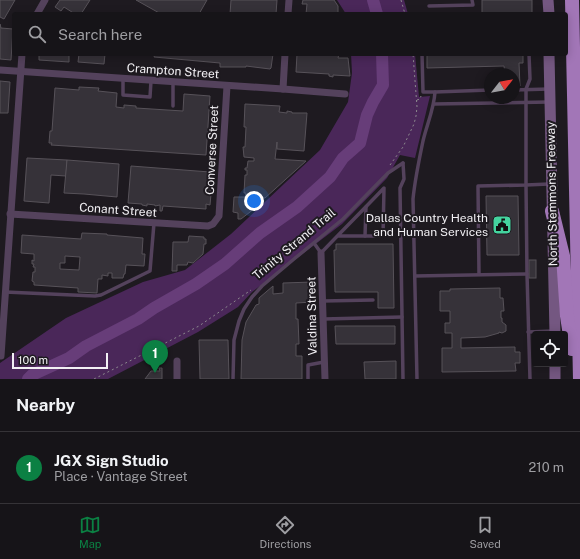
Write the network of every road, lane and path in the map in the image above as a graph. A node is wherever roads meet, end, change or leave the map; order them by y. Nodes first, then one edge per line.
1 (45, 0) edge
2 (289, 0) edge
3 (401, 0) edge
4 (472, 0) edge
5 (548, 0) edge
6 (572, 0) edge
7 (429, 6) dead end
8 (38, 12) edge
9 (288, 12) edge
10 (404, 12) edge
11 (549, 12) edge
12 (22, 56) edge
13 (285, 56) edge
14 (413, 56) edge
15 (422, 56) edge
16 (530, 56) edge
17 (550, 56) edge
18 (0, 70) edge
19 (21, 72) junction
20 (123, 79) junction
21 (151, 81) junction
22 (173, 82) junction
23 (227, 86) junction
24 (283, 89) junction
25 (550, 89) junction
26 (484, 90) edge
27 (520, 90) edge
28 (526, 90) junction
29 (423, 92) junction
30 (434, 92) junction
31 (344, 94) dead end
32 (416, 100) junction
33 (526, 102) junction
34 (550, 102) junction
35 (434, 104) junction
36 (173, 106) dead end
37 (400, 152) junction
38 (403, 163) junction
39 (386, 169) dead end
40 (552, 184) junction
41 (526, 185) junction
42 (366, 207) junction
43 (552, 211) junction
44 (10, 214) junction
45 (219, 216) joint
46 (154, 223) junction
47 (338, 236) junction
48 (366, 236) junction
49 (314, 243) junction
50 (321, 253) junction
51 (480, 274) junction
52 (527, 274) junction
53 (415, 276) junction
54 (251, 290) dead end
55 (5, 292) junction
56 (373, 300) dead end
57 (323, 301) junction
58 (402, 317) junction
59 (324, 319) junction
60 (555, 331) edge
61 (528, 332) junction
62 (532, 332) edge
63 (1, 356) dead end
64 (177, 361) dead end
65 (324, 362) junction
66 (555, 367) edge
67 (94, 379) edge
68 (177, 379) edge
69 (233, 379) edge
70 (308, 379) edge
71 (325, 379) edge
72 (403, 379) edge
73 (417, 379) edge
74 (530, 379) edge
75 (555, 379) edge
76 (578, 379) edge

1 - 8 street
2 - 9 street
3 - 10 path
4 - 7 lane
5 - 11 main road
6 - 76 highway, North Stemmons Freeway
12 - 19 street
13 - 24 street
14 - 32 path
15 - 29 lane
16 - 28 lane
17 - 25 main road, North Stemmons Freeway
18 - 19 street, Crampton Street
19 - 20 street, Crampton Street
19 - 44 street
20 - 21 street, Crampton Street
20 - 21 lane
21 - 22 street, Crampton Street
22 - 23 street, Crampton Street
22 - 36 lane
23 - 24 street, Crampton Street
23 - 45 street, Converse Street
24 - 31 street, Crampton Street
25 - 28 lane
25 - 34 main road, North Stemmons Freeway
26 - 30 lane
27 - 28 lane
28 - 33 lane
29 - 30 lane
29 - 32 path
30 - 35 lane
32 - 37 path
33 - 34 lane
33 - 35 lane
33 - 41 lane
34 - 40 main road, North Stemmons Freeway
35 - 53 lane
37 - 38 path
37 - 39 path
38 - 49 lane
38 - 58 lane
40 - 41 lane
40 - 43 main road, North Stemmons Freeway
41 - 51 lane
41 - 52 lane
42 - 47 lane
42 - 48 lane
42 - 48 lane
43 - 60 main road, North Stemmons Freeway
43 - 76 highway
44 - 46 street, Conant Street
44 - 55 street
45 - 46 street, Conant Street
46 - 55 lane
47 - 48 lane
47 - 50 lane
49 - 50 lane
49 - 69 lane
50 - 57 street, Valdina Street
51 - 52 lane
51 - 53 lane
52 - 61 lane
53 - 73 lane
54 - 67 path, Trinity Strand Trail
55 - 63 street
56 - 57 lane
57 - 59 street, Valdina Street
58 - 59 lane
58 - 72 lane
59 - 65 street, Valdina Street
61 - 62 lane
61 - 74 lane
64 - 68 street
65 - 70 lane
65 - 71 street, Valdina Street
66 - 75 main road

